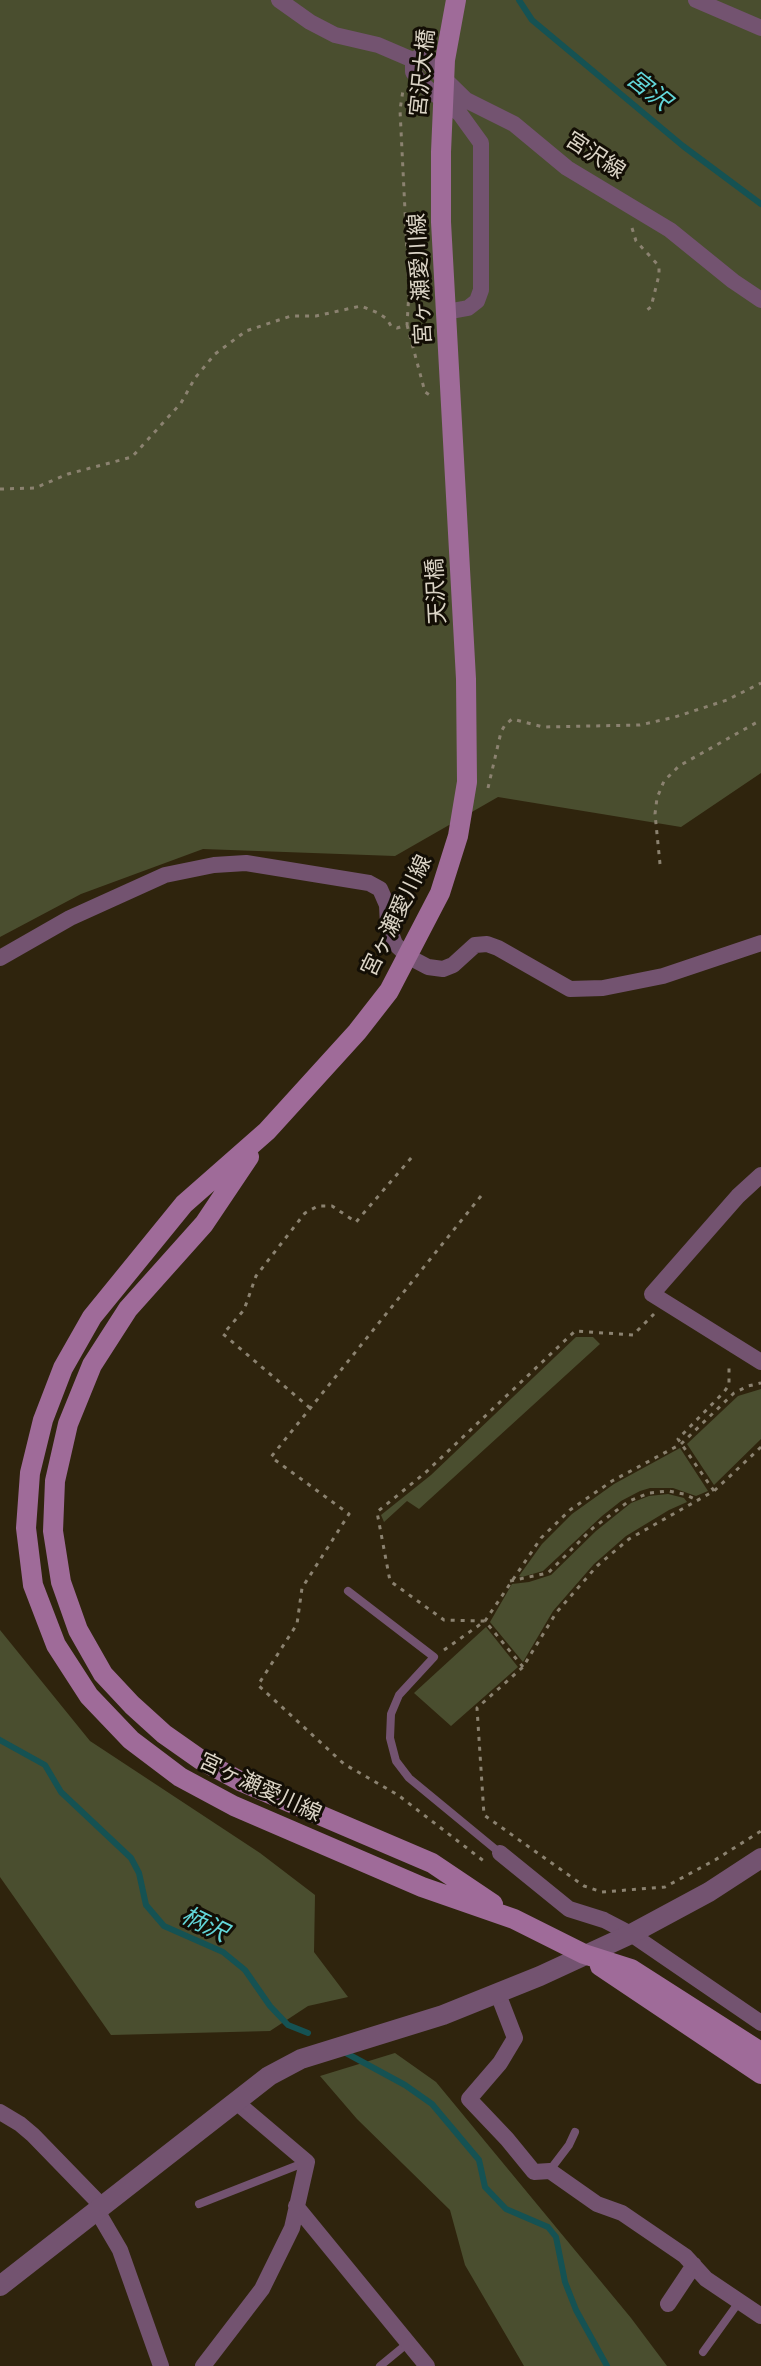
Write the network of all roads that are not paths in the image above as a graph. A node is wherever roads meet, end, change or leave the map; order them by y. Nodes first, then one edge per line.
1 (279, 0) edge
2 (456, 0) edge
3 (696, 0) edge
4 (761, 28) edge
5 (410, 59) junction
6 (441, 152) joint
7 (761, 300) edge
8 (446, 312) junction
9 (457, 500) joint
10 (466, 679) joint
11 (761, 943) edge
12 (409, 957) junction
13 (0, 958) edge
14 (267, 1131) junction
15 (761, 1175) edge
16 (761, 1362) edge
17 (348, 1591) dead end
18 (761, 1858) edge
19 (495, 1860) joint
20 (514, 1919) junction
21 (631, 1934) junction
22 (584, 1954) junction
23 (498, 1994) junction
24 (761, 2023) edge
25 (761, 2052) edge
26 (761, 2074) edge
27 (235, 2101) junction
28 (0, 2112) edge
29 (575, 2132) dead end
30 (307, 2162) junction
31 (550, 2171) junction
32 (199, 2204) dead end
33 (296, 2206) junction
34 (98, 2207) junction
35 (694, 2265) junction
36 (0, 2286) edge
37 (739, 2302) junction
38 (668, 2304) dead end
39 (761, 2316) edge
40 (409, 2343) junction
41 (703, 2352) dead end
42 (161, 2366) edge
43 (203, 2366) edge
44 (380, 2366) edge
45 (427, 2366) edge

1 - 5 street
2 - 6 main road, 宮沢大橋
3 - 4 street
5 - 7 street, 宮沢線
5 - 8 street
6 - 8 main road, 宮ヶ瀬愛川線
8 - 9 main road, 宮ヶ瀬愛川線
9 - 10 main road, 天沢橋
10 - 12 main road, 宮ヶ瀬愛川線
11 - 12 street
12 - 13 street
12 - 14 main road, 宮ヶ瀬愛川線
14 - 20 main road, 宮ヶ瀬愛川線
14 - 20 main road, 宮ヶ瀬愛川線
15 - 16 street
17 - 19 lane
18 - 21 street
19 - 21 street
20 - 22 main road, 宮ヶ瀬愛川線
21 - 22 street
21 - 24 street
22 - 23 street
22 - 25 main road, 宮ヶ瀬愛川線
22 - 26 main road, 宮ヶ瀬愛川線
23 - 27 street
23 - 31 street
27 - 30 street
27 - 34 street
28 - 34 street
29 - 31 lane
30 - 32 lane
30 - 33 street
31 - 35 street
33 - 40 street
33 - 43 street
34 - 36 street
34 - 42 street
35 - 37 street
35 - 38 street
37 - 39 street
37 - 41 lane
40 - 44 lane
40 - 45 street

